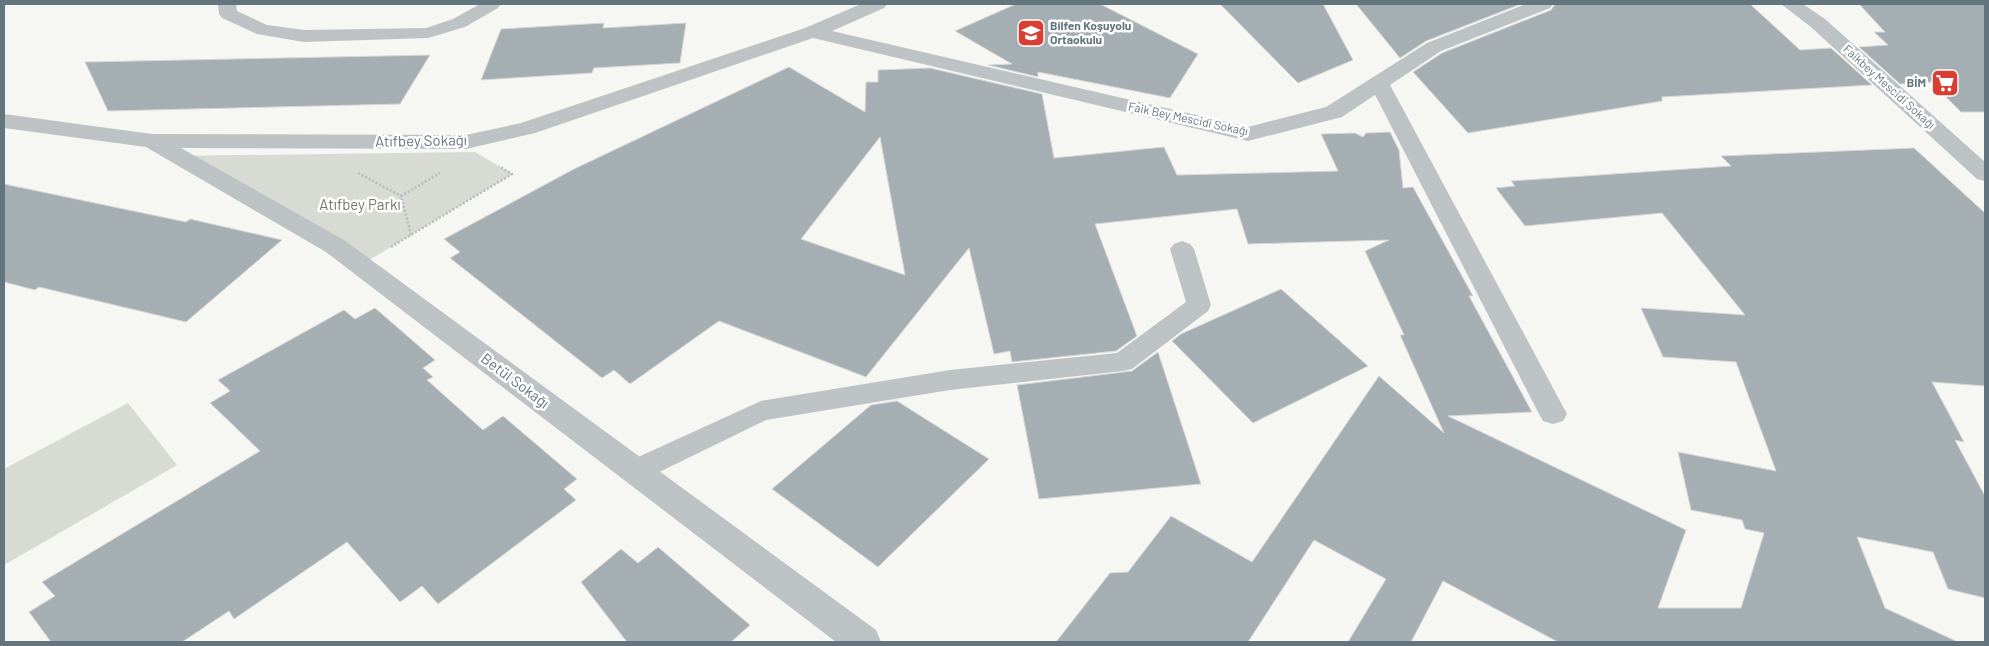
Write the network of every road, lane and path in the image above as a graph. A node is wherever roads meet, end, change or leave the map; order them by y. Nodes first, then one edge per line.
1 (226, 4) edge
2 (492, 4) edge
3 (877, 4) edge
4 (1543, 4) edge
5 (1791, 4) edge
6 (812, 32) junction
7 (1379, 83) junction
8 (4, 121) edge
9 (152, 141) junction
10 (471, 147) junction
11 (1985, 174) edge
12 (411, 234) junction
13 (1182, 249) dead end
14 (361, 265) junction
15 (1553, 414) dead end
16 (636, 471) junction
17 (863, 642) edge

1 - 2 lane
3 - 6 street, Atıfbey Sokağı
4 - 7 street, Faik Bey Mescidi Sokağı
5 - 11 street, Faikbey Mescidi Sokağı
6 - 7 street, Faik Bey Mescidi Sokağı
6 - 10 street, Atıfbey Sokağı
7 - 15 lane
8 - 9 street, Atıfbey Sokağı
9 - 10 street, Atıfbey Sokağı
9 - 14 street, Betül Sokağı
10 - 12 path
10 - 12 path
12 - 14 path
13 - 16 lane
14 - 16 street, Betül Sokağı
16 - 17 street, Betül Sokağı

